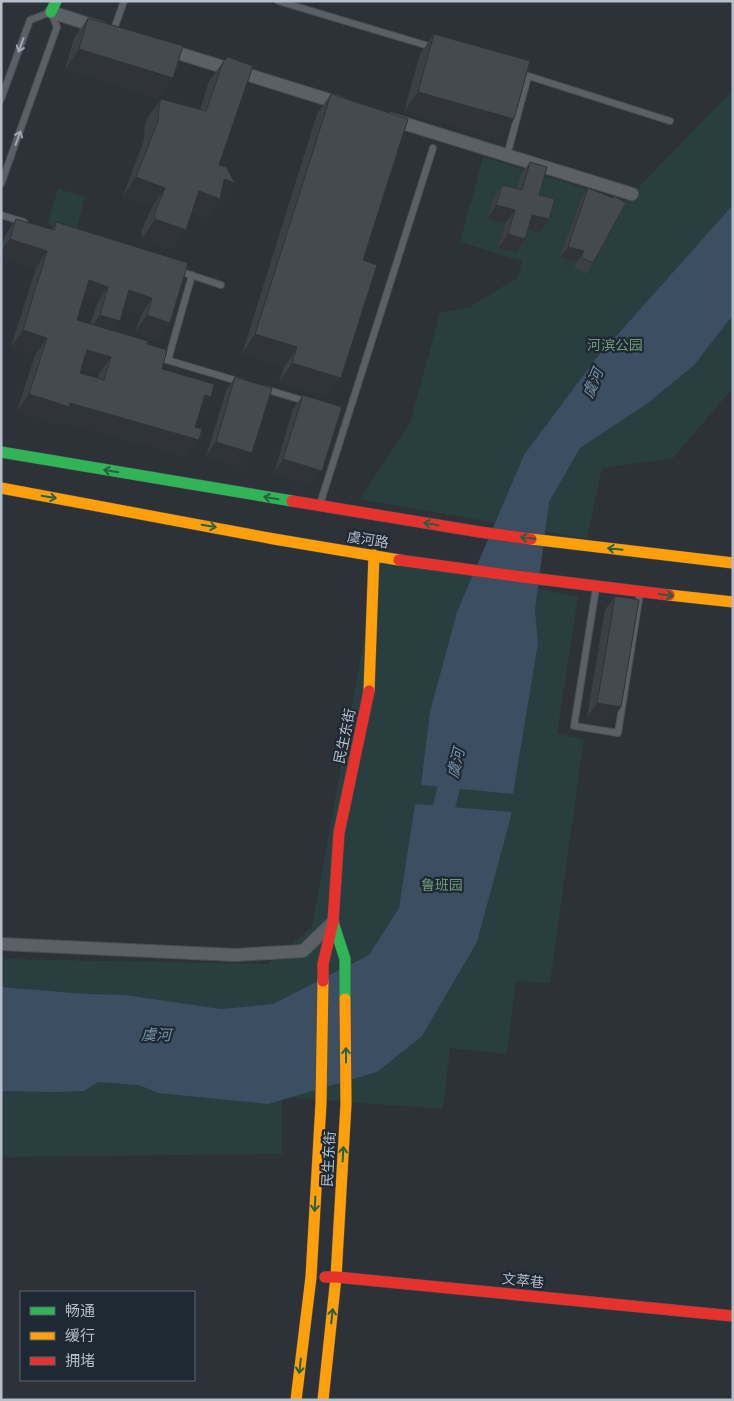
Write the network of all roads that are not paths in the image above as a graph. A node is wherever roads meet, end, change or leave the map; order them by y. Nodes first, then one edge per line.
1 (124, 1) edge
2 (278, 1) edge
3 (54, 7) edge
4 (118, 34) joint
5 (150, 44) edge
6 (436, 48) edge
7 (510, 70) edge
8 (528, 76) junction
9 (1, 99) edge
10 (357, 109) edge
11 (376, 115) edge
12 (670, 121) dead end
13 (433, 148) dead end
14 (507, 156) junction
15 (1, 184) edge
16 (632, 194) dead end
17 (1, 215) edge
18 (32, 225) edge
19 (173, 270) edge
20 (192, 276) junction
21 (221, 285) dead end
22 (149, 354) edge
23 (168, 360) junction
24 (244, 382) edge
25 (263, 388) edge
26 (320, 405) edge
27 (338, 411) edge
28 (348, 414) junction
29 (1, 452) edge
30 (1, 488) edge
31 (320, 506) junction
32 (374, 555) junction
33 (733, 563) edge
34 (597, 587) junction
35 (640, 592) junction
36 (733, 602) edge
37 (333, 922) junction
38 (1, 944) edge
39 (311, 1277) junction
40 (336, 1277) junction
41 (733, 1316) edge
42 (296, 1400) edge
43 (323, 1400) edge

1 - 4 lane
2 - 6 lane
3 - 4 street
3 -> 9 lane
15 -> 3 lane
5 - 10 street
7 - 8 lane
8 - 12 lane
8 - 14 lane
11 - 14 street
13 - 28 lane
14 - 16 street
17 - 18 lane
19 - 20 lane
20 - 21 lane
20 - 23 lane
22 - 23 lane
23 - 24 lane
25 - 26 lane
27 - 28 lane
28 - 31 lane
31 -> 29 street, 虞河路
30 -> 32 street, 虞河路
33 -> 31 street, 虞河路
32 - 34 street, 虞河路
32 - 37 street, 民生东街
34 - 35 street, 虞河路
34 - 35 lane
35 -> 36 street, 虞河路
37 - 38 street
37 -> 39 street, 民生东街
40 -> 37 street, 民生东街
39 - 40 street, 文萃巷
39 -> 42 street, 民生东街
40 - 41 street, 文萃巷
43 -> 40 street, 民生东街

